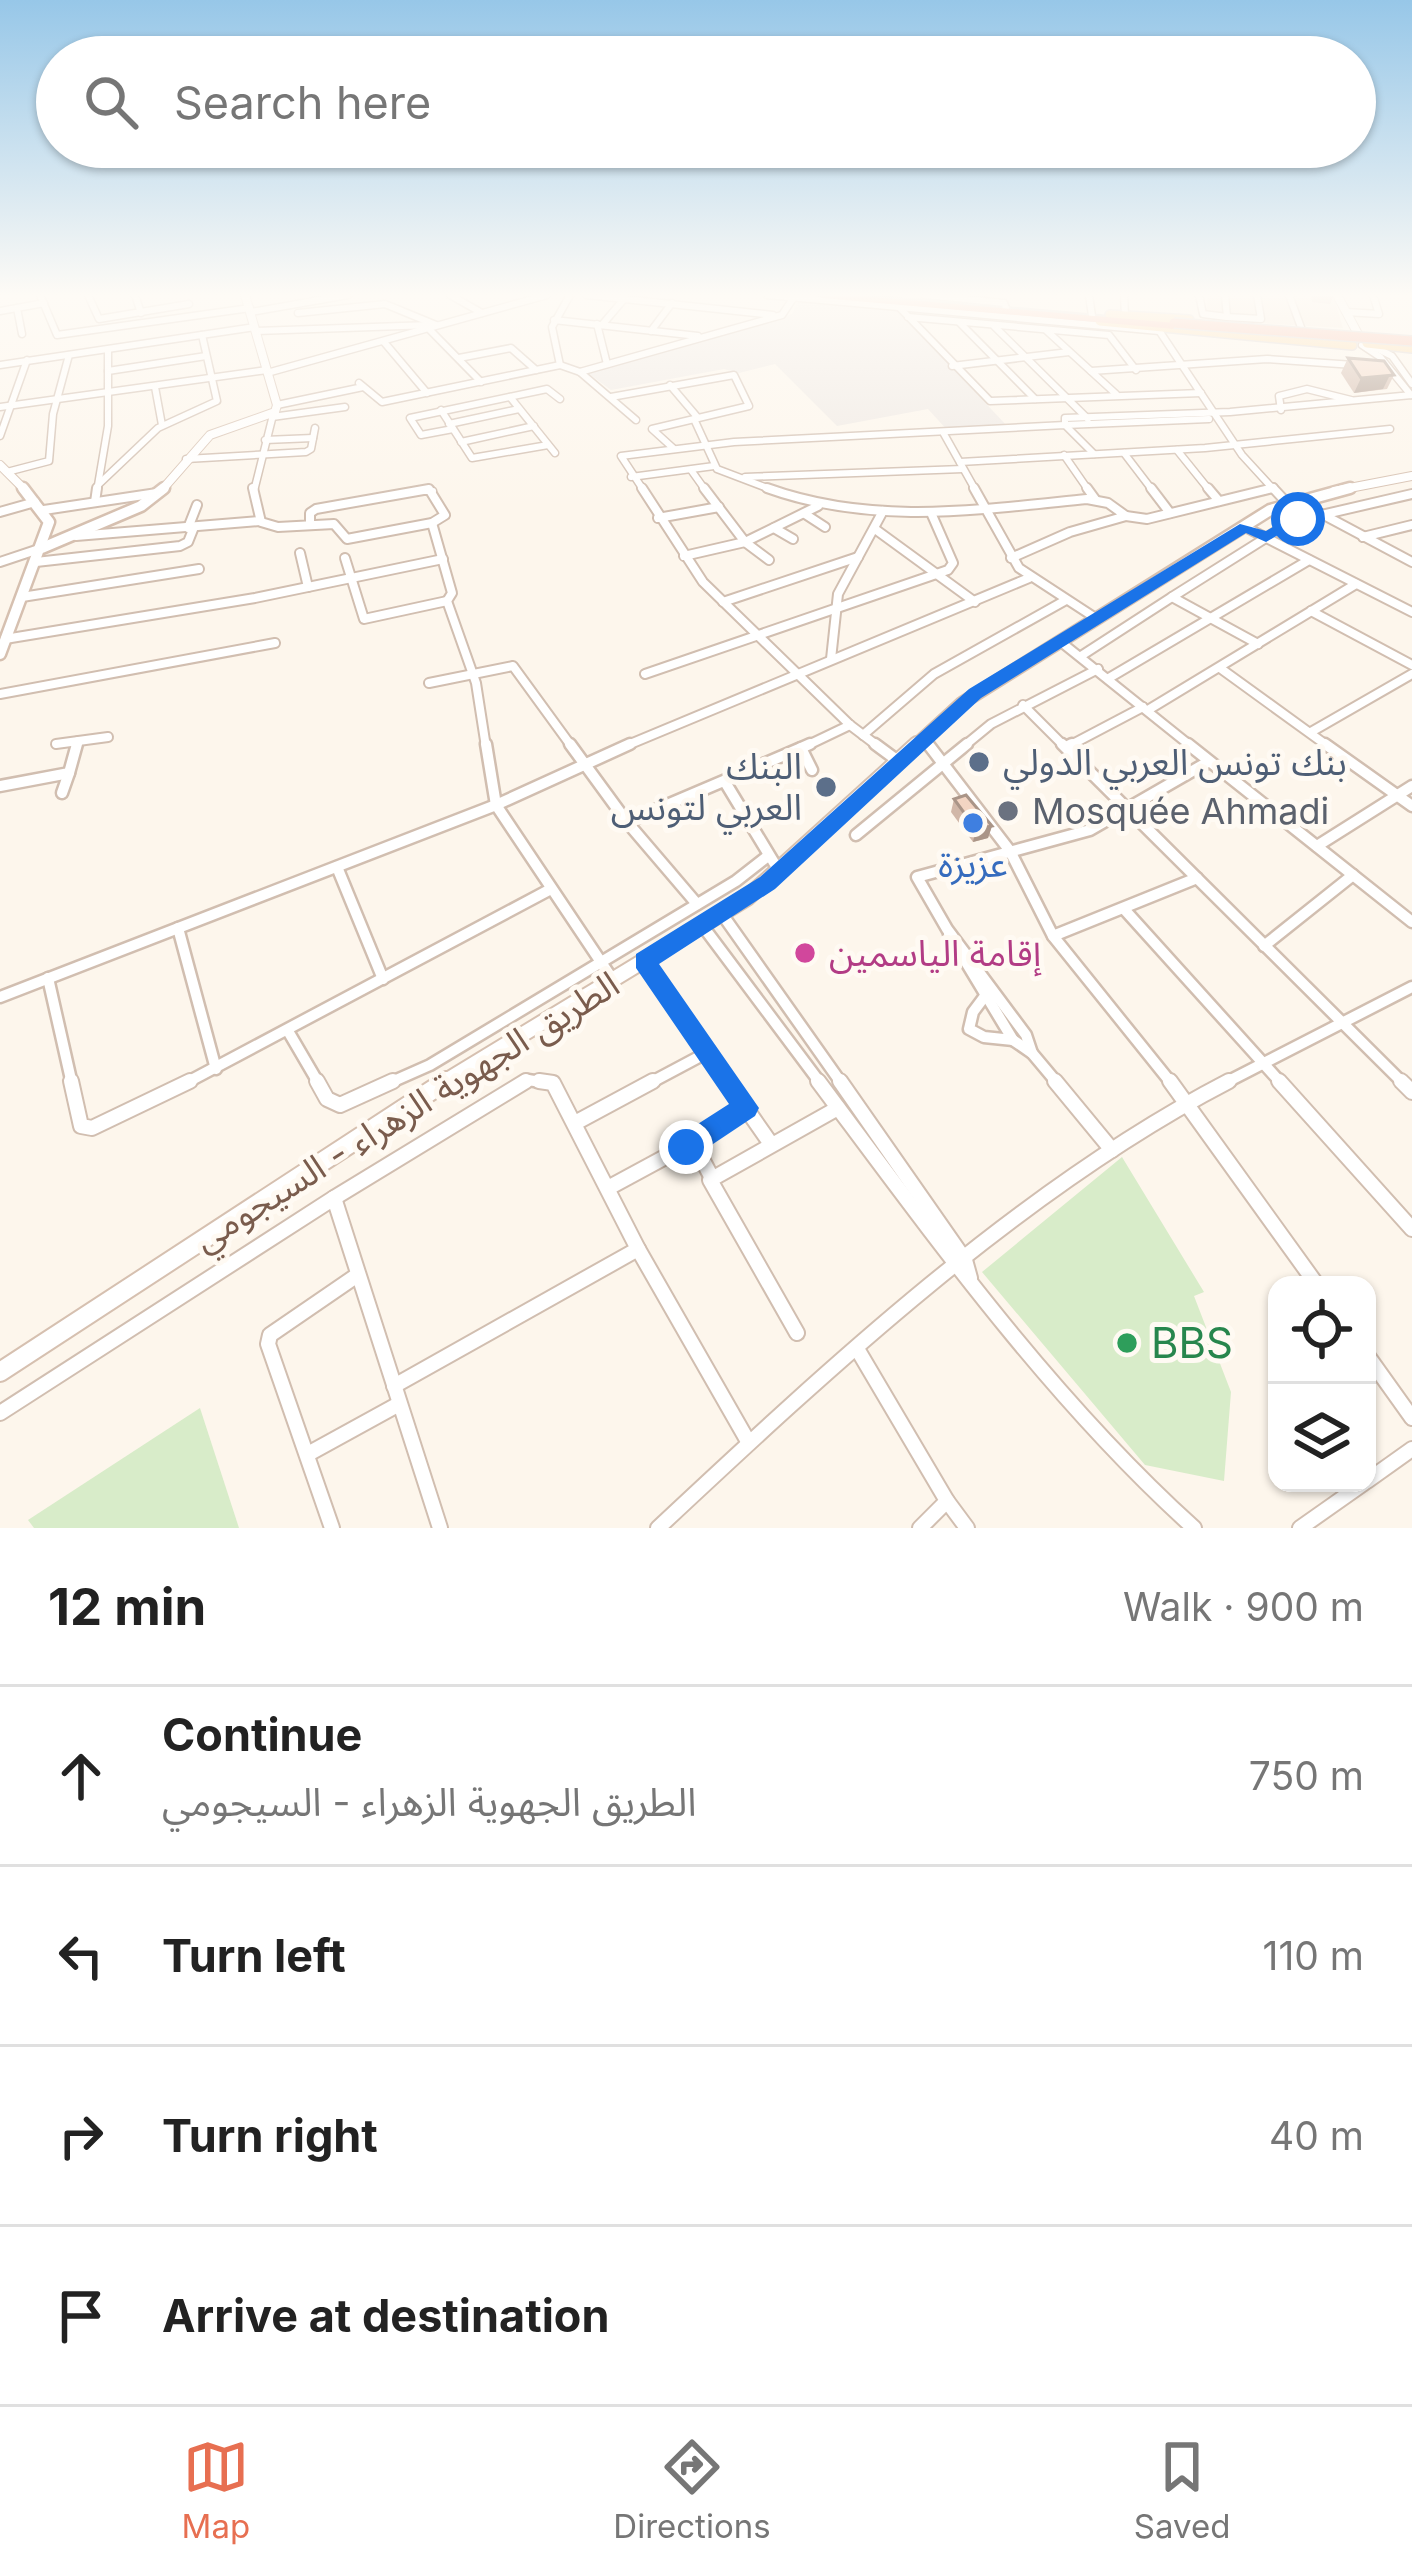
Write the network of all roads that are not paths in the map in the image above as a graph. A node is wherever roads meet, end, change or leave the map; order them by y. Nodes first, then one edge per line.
1 (25, 366) edge
2 (66, 366) edge
3 (108, 366) edge
4 (139, 366) edge
5 (209, 366) edge
6 (265, 366) edge
7 (289, 366) edge
8 (402, 366) edge
9 (468, 366) edge
10 (532, 366) edge
11 (551, 366) edge
12 (567, 366) edge
13 (598, 366) edge
14 (952, 366) edge
15 (1002, 366) edge
16 (1035, 366) edge
17 (1086, 366) edge
18 (1134, 366) edge
19 (1201, 366) edge
20 (1361, 366) edge
21 (1386, 366) edge
22 (1399, 366) edge
23 (1182, 368) junction
24 (1389, 369) junction
25 (1401, 369) junction
26 (536, 370) junction
27 (1136, 370) junction
28 (1412, 370) edge
29 (108, 371) junction
30 (580, 371) junction
31 (1091, 371) junction
32 (267, 372) junction
33 (212, 378) junction
34 (485, 381) junction
35 (1412, 384) edge
36 (468, 385) junction
37 (670, 385) junction
38 (155, 387) junction
39 (110, 393) junction
40 (427, 393) junction
41 (1201, 393) junction
42 (1116, 394) junction
43 (611, 397) junction
44 (506, 398) junction
45 (1068, 398) junction
46 (1411, 398) edge
47 (560, 399) dead end
48 (1035, 399) junction
49 (56, 400) junction
50 (479, 403) junction
51 (1358, 404) junction
52 (11, 406) junction
53 (0, 407) edge
54 (345, 407) dead end
55 (520, 409) junction
56 (441, 410) junction
57 (1282, 410) junction
58 (274, 412) junction
59 (1218, 415) junction
60 (696, 419) junction
61 (636, 420) dead end
62 (1090, 420) junction
63 (162, 425) junction
64 (1065, 425) junction
65 (534, 426) junction
66 (451, 427) junction
67 (1390, 429) dead end
68 (944, 434) junction
69 (0, 436) edge
70 (265, 440) junction
71 (461, 442) junction
72 (548, 445) junction
73 (703, 446) junction
74 (1236, 446) junction
75 (673, 448) junction
76 (1177, 450) junction
77 (556, 453) dead end
78 (1124, 453) junction
79 (1094, 454) junction
80 (261, 455) junction
81 (1064, 455) junction
82 (186, 459) junction
83 (962, 465) junction
84 (714, 466) junction
85 (3, 469) edge
86 (691, 470) junction
87 (1412, 476) edge
88 (631, 477) junction
89 (740, 478) junction
90 (99, 484) junction
91 (1273, 488) junction
92 (159, 493) junction
93 (1412, 494) edge
94 (1095, 499) junction
95 (1220, 501) junction
96 (95, 502) junction
97 (1287, 502) junction
98 (196, 505) dead end
99 (40, 506) junction
100 (818, 506) junction
101 (719, 507) junction
102 (985, 509) junction
103 (1270, 510) junction
104 (0, 512) edge
105 (883, 512) junction
106 (1170, 513) junction
107 (806, 514) junction
108 (932, 514) junction
109 (1321, 514) junction
110 (1126, 516) junction
111 (658, 518) junction
112 (260, 520) junction
113 (1290, 522) junction
114 (432, 524) junction
115 (310, 525) junction
116 (1412, 525) edge
117 (191, 527) junction
118 (826, 527) dead end
119 (1245, 527) junction
120 (775, 528) junction
121 (875, 529) junction
122 (70, 537) junction
123 (1266, 537) junction
124 (1363, 537) junction
125 (793, 539) dead end
126 (746, 542) junction
127 (42, 548) junction
128 (300, 553) dead end
129 (684, 556) junction
130 (858, 556) junction
131 (345, 558) dead end
132 (1010, 558) junction
133 (442, 559) junction
134 (769, 560) dead end
135 (1310, 560) junction
136 (1411, 561) edge
137 (0, 562) edge
138 (36, 562) junction
139 (199, 569) dead end
140 (932, 574) junction
141 (350, 578) junction
142 (1029, 578) junction
143 (1356, 584) junction
144 (308, 587) junction
145 (22, 597) junction
146 (1172, 597) junction
147 (1066, 600) junction
148 (447, 601) junction
149 (723, 602) junction
150 (975, 602) junction
151 (835, 606) junction
152 (1311, 611) junction
153 (1412, 612) edge
154 (1208, 617) junction
155 (1097, 619) junction
156 (757, 633) junction
157 (5, 639) junction
158 (1060, 642) junction
159 (275, 643) dead end
160 (1258, 644) junction
161 (0, 654) edge
162 (1081, 656) junction
163 (831, 659) junction
164 (1220, 668) junction
165 (1098, 669) junction
166 (1412, 669) edge
167 (799, 673) junction
168 (470, 674) junction
169 (645, 674) dead end
170 (1109, 678) junction
171 (429, 683) dead end
172 (0, 694) edge
173 (1023, 705) junction
174 (1146, 708) junction
175 (850, 725) junction
176 (1311, 732) junction
177 (863, 735) junction
178 (108, 737) dead end
179 (924, 740) junction
180 (78, 741) junction
181 (56, 744) dead end
182 (1066, 747) junction
183 (801, 748) junction
184 (944, 760) junction
185 (898, 761) junction
186 (1208, 762) junction
187 (585, 764) junction
188 (812, 770) dead end
189 (69, 772) junction
190 (725, 782) junction
191 (0, 786) edge
192 (1412, 786) edge
193 (62, 793) dead end
194 (1397, 795) junction
195 (496, 805) junction
196 (1412, 806) edge
197 (1131, 809) junction
198 (627, 822) junction
199 (856, 835) dead end
200 (1317, 846) junction
201 (1010, 851) junction
202 (768, 856) junction
203 (338, 867) junction
204 (779, 872) junction
205 (1353, 874) junction
206 (1197, 878) junction
207 (549, 890) junction
208 (697, 904) junction
209 (1124, 909) junction
210 (722, 914) junction
211 (1411, 920) edge
212 (702, 925) junction
213 (178, 928) junction
214 (1053, 936) junction
215 (1264, 946) junction
216 (644, 961) junction
217 (601, 964) junction
218 (47, 978) junction
219 (382, 979) junction
220 (614, 980) junction
221 (1412, 987) edge
222 (990, 994) junction
223 (0, 997) edge
224 (1342, 1024) junction
225 (288, 1031) junction
226 (1013, 1040) junction
227 (710, 1051) junction
228 (1032, 1054) junction
229 (1264, 1066) junction
230 (216, 1069) junction
231 (1412, 1092) edge
232 (1186, 1102) junction
233 (746, 1108) junction
234 (838, 1108) junction
235 (574, 1123) junction
236 (693, 1142) junction
237 (771, 1144) junction
238 (1112, 1150) junction
239 (712, 1178) junction
240 (608, 1188) junction
241 (334, 1198) junction
242 (1412, 1229) edge
243 (638, 1249) junction
244 (960, 1263) junction
245 (356, 1276) junction
246 (1311, 1276) edge
247 (796, 1333) dead end
248 (859, 1352) junction
249 (1376, 1368) edge
250 (0, 1372) edge
251 (394, 1386) junction
252 (399, 1404) junction
253 (0, 1413) edge
254 (1412, 1418) edge
255 (749, 1443) junction
256 (1412, 1449) edge
257 (308, 1454) junction
258 (1376, 1475) edge
259 (1352, 1492) edge
260 (947, 1501) junction
261 (332, 1528) edge
262 (440, 1528) edge
263 (658, 1528) edge
264 (920, 1528) edge
265 (967, 1528) edge
266 (1194, 1528) edge
267 (1300, 1528) edge

1 - 52 street
2 - 49 street
3 - 29 street
4 - 29 street
5 - 33 street
6 - 32 main road
7 - 32 street
8 - 40 street
9 - 34 street
10 - 26 street
11 - 26 street
12 - 30 street
13 - 30 street
14 - 48 street
15 - 48 street
16 - 45 street
17 - 31 street
18 - 27 street
19 - 23 street
20 - 24 street
21 - 24 street
22 - 25 street
23 - 27 street
23 - 41 street
24 - 46 street
25 - 28 street
25 - 35 street
26 - 34 street
27 - 31 street
29 - 39 street
30 - 43 street
31 - 42 street
32 - 33 street
32 - 58 main road
33 - 38 street
33 - 63 street
34 - 36 street
34 - 44 street
36 - 40 street
36 - 50 street
37 - 43 street
37 - 60 street
37 - 60 street
38 - 39 street
38 - 63 street
39 - 49 street
39 - 90 street
40 - 58 street
41 - 42 street
41 - 59 street
42 - 45 street
43 - 61 street
44 - 47 street
44 - 50 street
44 - 55 street
45 - 48 street
45 - 62 street
46 - 51 street
49 - 52 street
49 - 85 street
50 - 56 street
51 - 57 street
51 - 57 street
52 - 53 street
52 - 69 street
54 - 58 street
55 - 65 street
55 - 66 street
56 - 66 street
56 - 66 street
57 - 59 street
58 - 70 street
58 - 82 main road
59 - 62 street
59 - 74 street
60 - 73 street
60 - 75 street
62 - 64 street
63 - 90 street
64 - 68 street
64 - 79 street
65 - 71 street
65 - 72 street
66 - 71 street
67 - 74 street
68 - 73 street
68 - 83 street
70 - 80 street
70 - 80 street
71 - 72 street
72 - 77 street
73 - 75 street
73 - 84 street
74 - 76 street
74 - 91 street
75 - 88 street
76 - 78 street
76 - 95 street
78 - 79 street
78 - 106 street
79 - 81 street
80 - 82 street
80 - 112 street
81 - 83 street
81 - 94 street
82 - 92 main road
83 - 89 street
83 - 102 street
84 - 86 street
84 - 89 street
85 - 99 main road
86 - 88 street
86 - 101 street
87 - 97 main road, الطريق الجهوية الزهراء - السيجومي
88 - 111 street
89 - 100 street
90 - 96 street
91 - 95 street
91 - 97 street
92 - 96 street
92 - 122 main road
93 - 109 street
94 - 102 street
94 - 110 street
95 - 106 street
96 - 99 street
97 - 103 main road, الطريق الجهوية الزهراء - السيجومي
98 - 117 street
99 - 104 street
99 - 127 main road
100 - 105 street
100 - 107 street
101 - 111 street
101 - 126 street
102 - 108 street
102 - 132 street
103 - 113 street
103 - 119 main road, الطريق الجهوية الزهراء - السيجومي
105 - 108 street
105 - 121 street
106 - 110 street
107 - 118 street
107 - 120 street
108 - 140 street
109 - 113 street
109 - 124 street
110 - 132 street
111 - 129 street
112 - 115 street
112 - 117 street
113 - 123 street
114 - 115 street
114 - 115 street
114 - 133 street
116 - 124 street
117 - 122 street
117 - 138 street
119 - 123 street
119 - 155 main road, الطريق الجهوية الزهراء - السيجومي
120 - 125 street
120 - 126 street
121 - 130 street
121 - 140 street
122 - 127 main road
123 - 135 street
123 - 146 street
124 - 136 street
126 - 129 street
126 - 134 street
127 - 137 street
127 - 138 main road
128 - 144 street
129 - 149 street
130 - 149 street
130 - 151 street
131 - 141 street
132 - 142 street
133 - 141 street
133 - 148 street
135 - 143 street
135 - 154 street
138 - 145 main road
139 - 145 street
140 - 150 street
140 - 151 street
141 - 144 street
141 - 148 street
142 - 147 street
142 - 150 street
143 - 152 street
143 - 153 street
144 - 157 street
145 - 157 main road
146 - 154 street
146 - 162 street
147 - 155 street
147 - 177 street
148 - 168 street
149 - 156 street
150 - 163 street
151 - 156 street
151 - 163 street
152 - 160 street
152 - 166 street
154 - 160 street
154 - 170 street
155 - 158 main road, الطريق الجهوية الزهراء - السيجومي
156 - 167 street
156 - 169 street
157 - 161 main road
158 - 162 street
158 - 179 main road, الطريق الجهوية الزهراء - السيجومي
159 - 172 street
160 - 164 street
162 - 165 street
163 - 167 street
164 - 174 street
164 - 176 street
165 - 170 street
165 - 173 street
166 - 176 street
167 - 175 street
167 - 187 street
168 - 171 street
168 - 187 street
168 - 195 street
170 - 174 street
173 - 182 street
173 - 184 street
174 - 182 street
174 - 186 street
175 - 177 street
175 - 183 street
176 - 194 street
177 - 185 street
178 - 180 street
179 - 184 street
179 - 185 main road, الطريق الجهوية الزهراء - السيجومي
180 - 181 street
180 - 189 street
182 - 197 street
183 - 188 street
183 - 190 street
184 - 199 street
184 - 201 street
185 - 204 main road, الطريق الجهوية الزهراء - السيجومي
186 - 197 street
186 - 200 street
187 - 195 street
187 - 198 street
189 - 191 street
189 - 193 street
190 - 198 street
190 - 202 street
192 - 194 street
194 - 196 street
194 - 200 street
195 - 203 street
195 - 207 street
197 - 201 street
197 - 206 street
198 - 208 street
200 - 205 street
201 - 214 street
201 - 222 street
202 - 204 street
202 - 208 street
203 - 213 street
203 - 219 street
204 - 210 main road, الطريق الجهوية الزهراء - السيجومي
205 - 211 street
205 - 215 street
206 - 209 street
206 - 215 street
207 - 217 street
207 - 219 street
208 - 217 street
209 - 214 street
209 - 229 street
210 - 212 main road, الطريق الجهوية الزهراء - السيجومي
210 - 244 street
212 - 216 main road, الطريق الجهوية الزهراء - السيجومي
212 - 234 street
213 - 218 street
213 - 230 street
214 - 232 street
215 - 224 street
216 - 220 main road, الطريق الجهوية الزهراء - السيجومي
216 - 227 street
217 - 220 street
217 - 225 street
218 - 223 street
218 - 230 street
219 - 225 street
220 - 250 main road, الطريق الجهوية الزهراء - السيجومي
221 - 224 street
222 - 226 street
222 - 226 street
222 - 228 street
224 - 229 street
224 - 231 street
225 - 230 street
226 - 228 street
227 - 233 street
227 - 235 street
228 - 238 street
229 - 232 street
229 - 242 street
232 - 238 street
232 - 246 street
233 - 236 street
233 - 237 street
234 - 237 street
234 - 244 street
235 - 240 street
235 - 241 street
236 - 239 street
236 - 240 street
237 - 239 street
238 - 244 street
239 - 247 street
240 - 243 street
241 - 245 street
241 - 253 street
243 - 251 street
243 - 255 street
244 - 248 street
244 - 266 street
245 - 251 street
245 - 257 street
248 - 255 street
248 - 260 street
249 - 254 street
251 - 252 street
252 - 257 street
252 - 262 street
255 - 263 street
256 - 258 street
257 - 261 street
259 - 267 street
260 - 264 street
260 - 265 street

